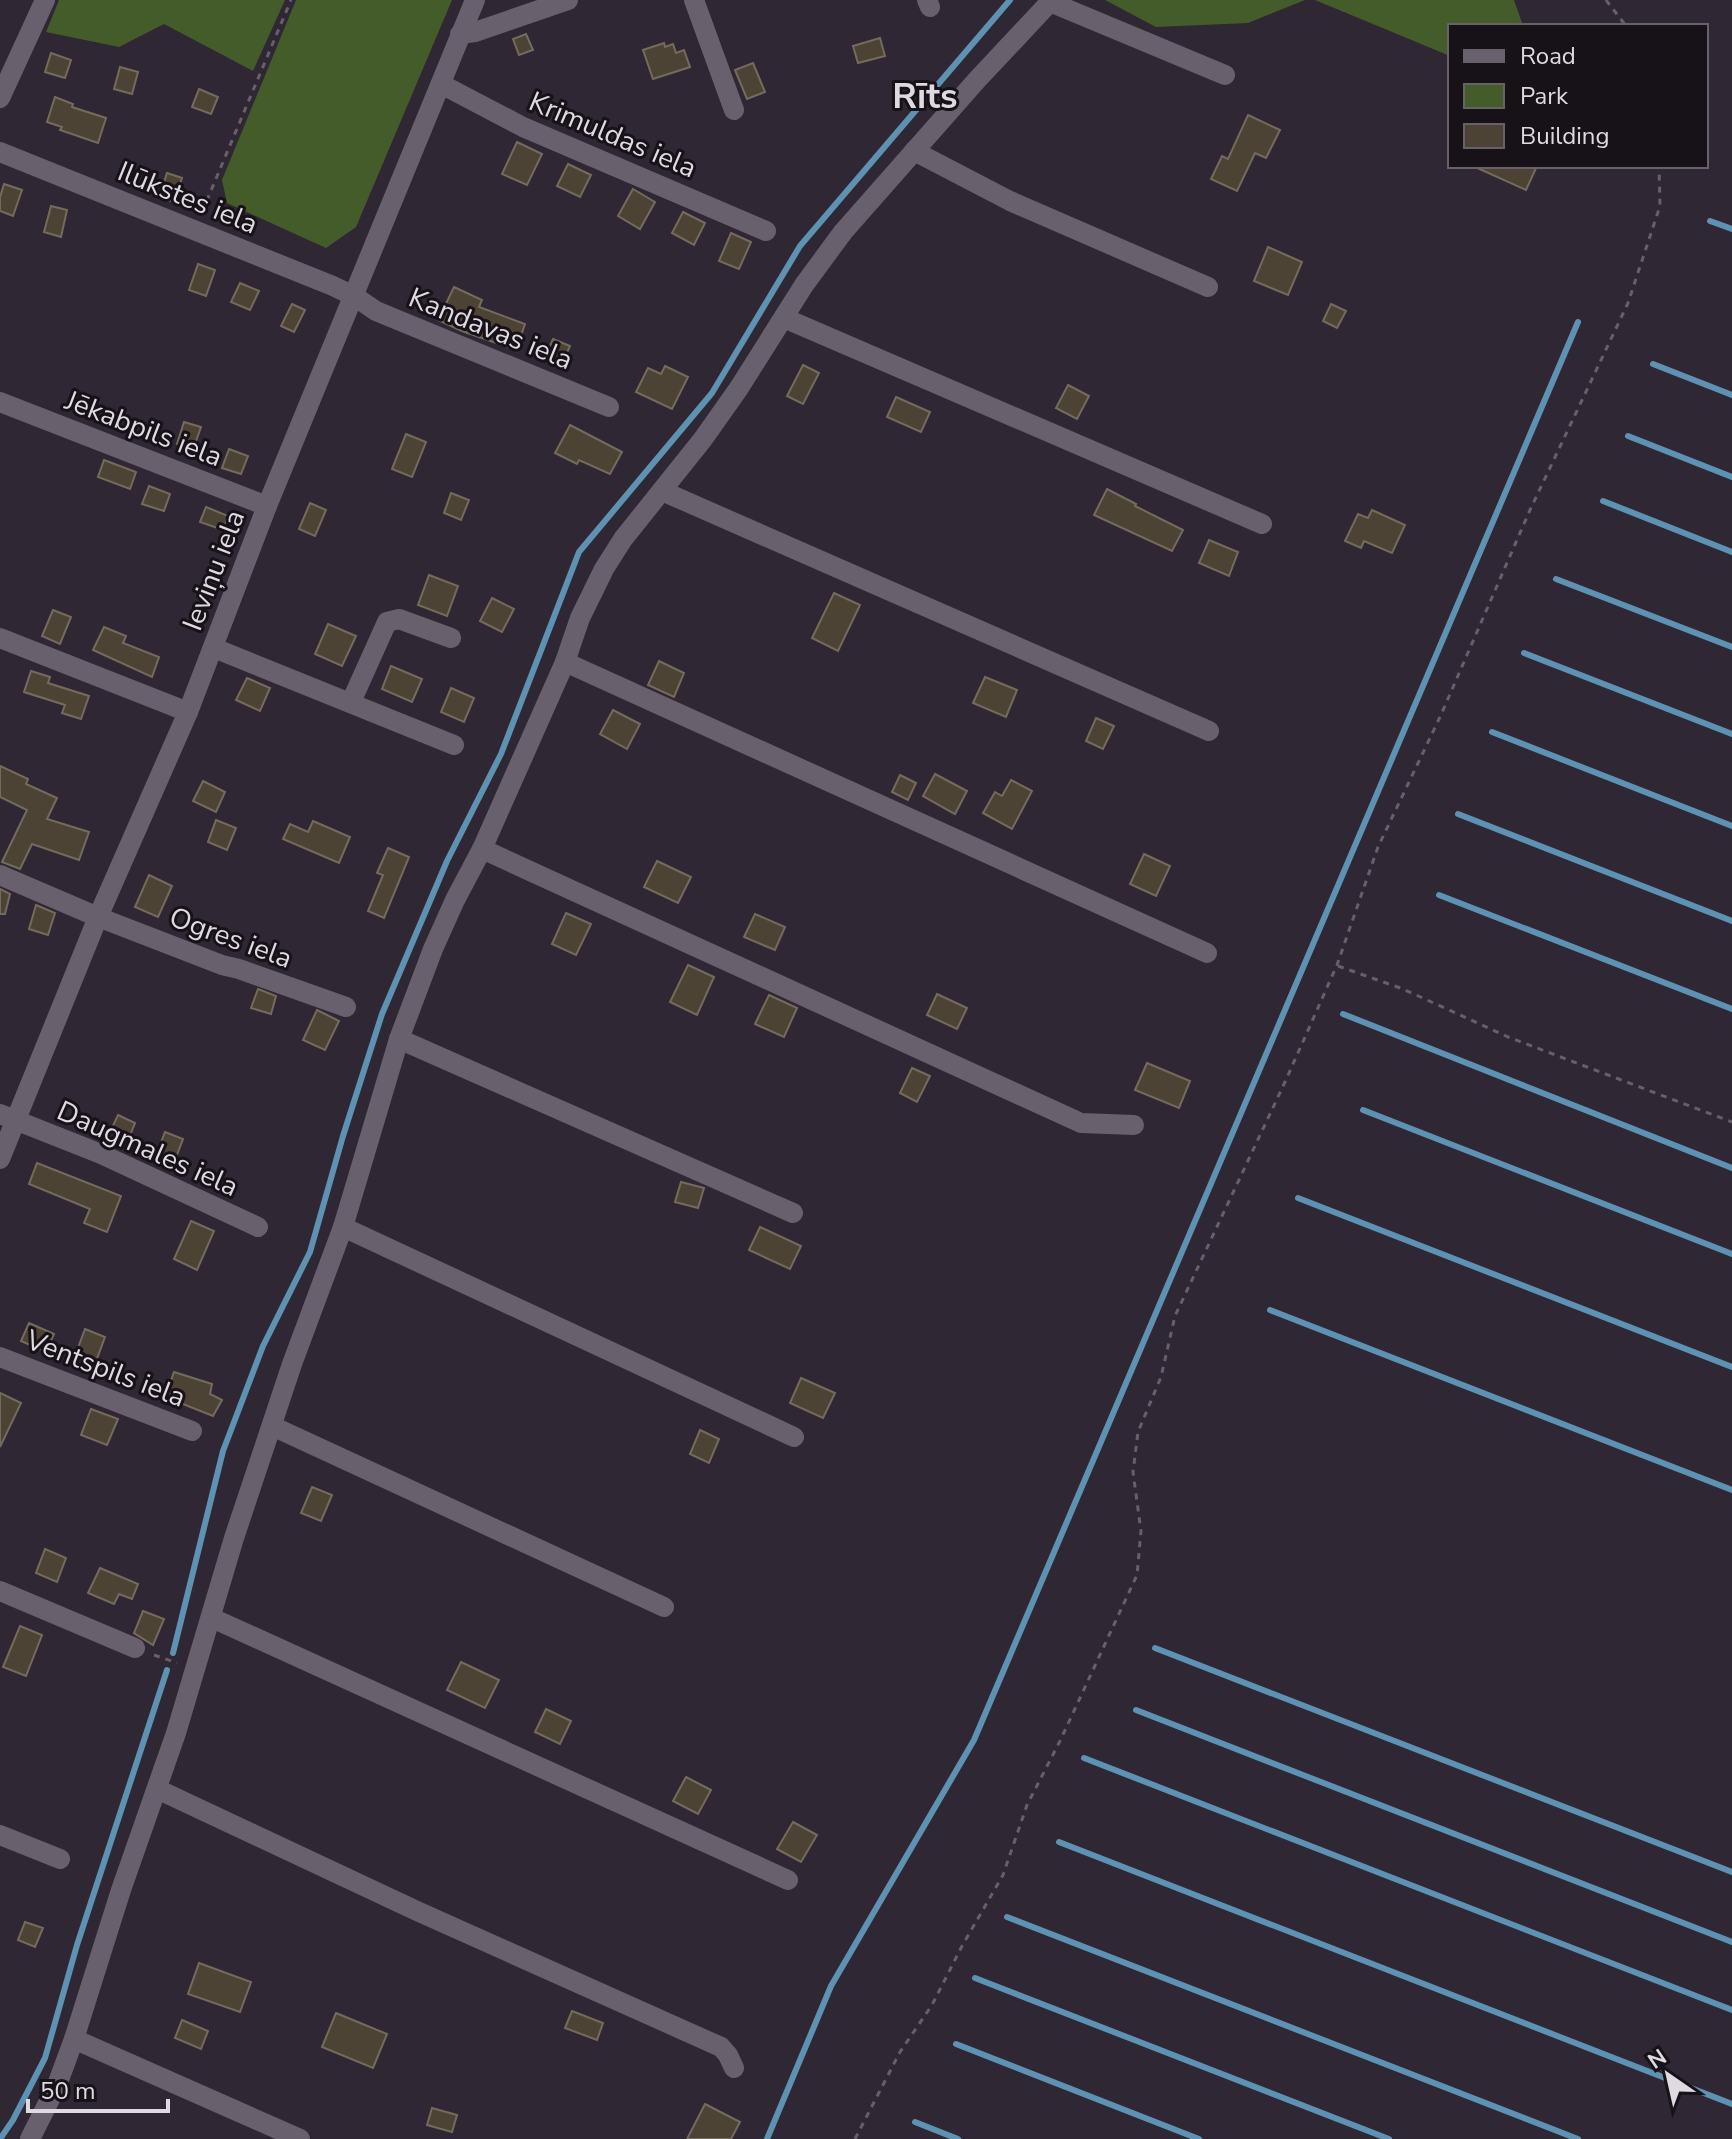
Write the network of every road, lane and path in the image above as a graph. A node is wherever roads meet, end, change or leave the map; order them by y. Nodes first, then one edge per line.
1 (45, 0) edge
2 (291, 0) edge
3 (475, 0) edge
4 (568, 0) edge
5 (694, 0) edge
6 (1606, 0) edge
7 (1051, 1) edge
8 (1624, 24) edge
9 (460, 34) junction
10 (1225, 75) dead end
11 (441, 84) junction
12 (0, 98) edge
13 (734, 110) dead end
14 (914, 151) junction
15 (0, 152) edge
16 (1659, 168) edge
17 (194, 231) junction
18 (766, 231) dead end
19 (1208, 287) dead end
20 (354, 296) junction
21 (784, 318) junction
22 (0, 402) edge
23 (609, 407) dead end
24 (662, 491) junction
25 (267, 506) junction
26 (1262, 524) dead end
27 (0, 638) edge
28 (451, 638) dead end
29 (214, 648) junction
30 (565, 662) junction
31 (351, 702) junction
32 (188, 712) junction
33 (1209, 731) dead end
34 (454, 745) dead end
35 (482, 849) junction
36 (0, 875) edge
37 (98, 917) junction
38 (1207, 953) dead end
39 (1337, 965) junction
40 (346, 1007) dead end
41 (399, 1039) junction
42 (8, 1117) edge
43 (1732, 1122) edge
44 (1134, 1125) dead end
45 (0, 1159) edge
46 (793, 1213) dead end
47 (258, 1227) dead end
48 (343, 1227) junction
49 (0, 1357) edge
50 (272, 1426) junction
51 (192, 1431) dead end
52 (794, 1437) dead end
53 (0, 1591) edge
54 (664, 1607) dead end
55 (212, 1618) junction
56 (135, 1648) joint
57 (195, 1671) junction
58 (157, 1789) junction
59 (0, 1835) edge
60 (60, 1859) dead end
61 (788, 1880) dead end
62 (74, 2039) junction
63 (734, 2068) dead end
64 (30, 2139) edge
65 (300, 2139) edge
66 (855, 2139) edge

1 - 12 street
2 - 17 path
3 - 9 street, Ieviņu iela
4 - 9 street
5 - 13 street
6 - 8 path
7 - 10 street
7 - 14 street
9 - 11 street, Ieviņu iela
11 - 18 street, Krimuldas iela
11 - 20 street, Ieviņu iela
14 - 19 street
14 - 21 street
15 - 17 street, Ilūkstes iela
16 - 39 path
17 - 20 street, Ilūkstes iela
20 - 23 street, Kandavas iela
20 - 25 street, Ieviņu iela
21 - 24 street
21 - 26 street
22 - 25 street, Jēkabpils iela
24 - 30 street
24 - 33 street
25 - 29 street, Ieviņu iela
27 - 32 street
28 - 31 street
29 - 31 street
29 - 32 street, Ieviņu iela
30 - 35 street
30 - 38 street
31 - 34 street
32 - 37 street, Ieviņu iela
35 - 41 street
35 - 44 street
36 - 37 street, Ogres iela
37 - 40 street, Ogres iela
37 - 42 street, Ieviņu iela
39 - 43 path
39 - 66 path
41 - 46 street
41 - 48 street
42 - 45 street, Ieviņu iela
42 - 47 street, Daugmales iela
48 - 50 street
48 - 52 street
49 - 51 street, Ventspils iela
50 - 54 street
50 - 55 street
53 - 56 street
55 - 57 street
55 - 61 street
56 - 57 path
57 - 58 street
58 - 62 street
58 - 63 street
59 - 60 street
62 - 64 street
62 - 65 street

